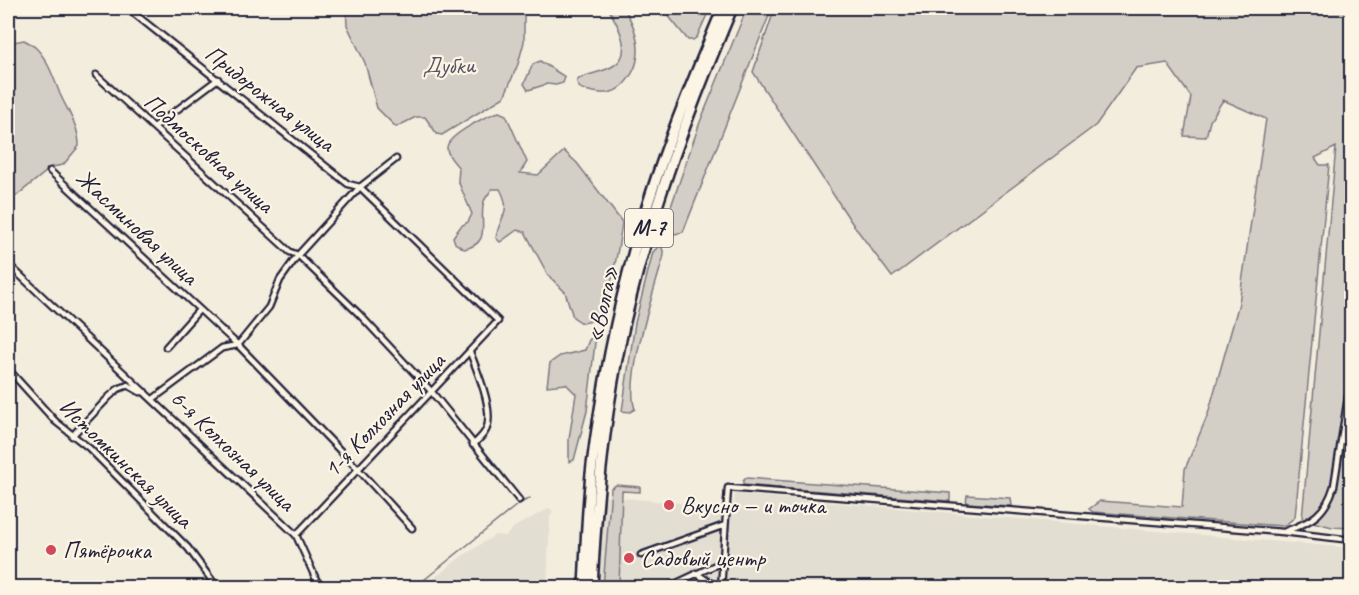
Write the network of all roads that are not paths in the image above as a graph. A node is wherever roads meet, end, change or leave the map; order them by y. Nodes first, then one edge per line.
1 (723, 8) edge
2 (732, 8) edge
3 (130, 11) dead end
4 (96, 75) dead end
5 (218, 79) junction
6 (154, 127) junction
7 (396, 159) dead end
8 (50, 171) dead end
9 (360, 187) junction
10 (298, 255) junction
11 (8, 264) edge
12 (199, 310) junction
13 (498, 321) joint
14 (238, 345) junction
15 (166, 346) dead end
16 (470, 351) junction
17 (8, 369) edge
18 (1352, 372) edge
19 (431, 391) junction
20 (144, 392) junction
21 (153, 399) junction
22 (72, 436) junction
23 (473, 445) junction
24 (357, 468) junction
25 (519, 500) dead end
26 (725, 525) junction
27 (412, 528) dead end
28 (1283, 532) junction
29 (296, 536) junction
30 (1352, 540) edge
31 (641, 555) dead end
32 (722, 562) junction
33 (696, 573) junction
34 (216, 586) edge
35 (320, 588) edge
36 (584, 588) edge
37 (594, 588) edge
38 (666, 588) edge
39 (719, 588) edge

1 - 36 highway, «Волга» / М-7
2 - 37 highway, «Волга» / М-7
3 - 5 street, Придорожная улица
4 - 6 street, Подмосковная улица
5 - 6 street
5 - 9 street, Придорожная улица
6 - 10 street, Подмосковная улица
7 - 9 street
8 - 12 street, Жасминовая улица
9 - 10 street
9 - 13 street, Придорожная улица
10 - 14 street
10 - 19 street, Подмосковная улица
11 - 20 street, 6-я Колхозная улица
12 - 14 street, Жасминовая улица
12 - 15 street
13 - 16 street, 1-я Колхозная улица
14 - 21 street
14 - 24 street, Жасминовая улица
16 - 19 street, 1-я Колхозная улица
16 - 23 street
17 - 22 street, Истомкинская улица
18 - 28 street
19 - 23 street, Подмосковная улица
19 - 24 street, 1-я Колхозная улица
20 - 21 street, 6-я Колхозная улица
20 - 22 street
21 - 29 street, 6-я Колхозная улица
22 - 34 street, Истомкинская улица
23 - 25 street, Подмосковная улица
24 - 27 street, Жасминовая улица
24 - 29 street, 1-я Колхозная улица
26 - 28 street
26 - 31 street
26 - 32 street
28 - 30 street
29 - 35 street
32 - 33 street
32 - 39 street
33 - 38 street
33 - 39 street

